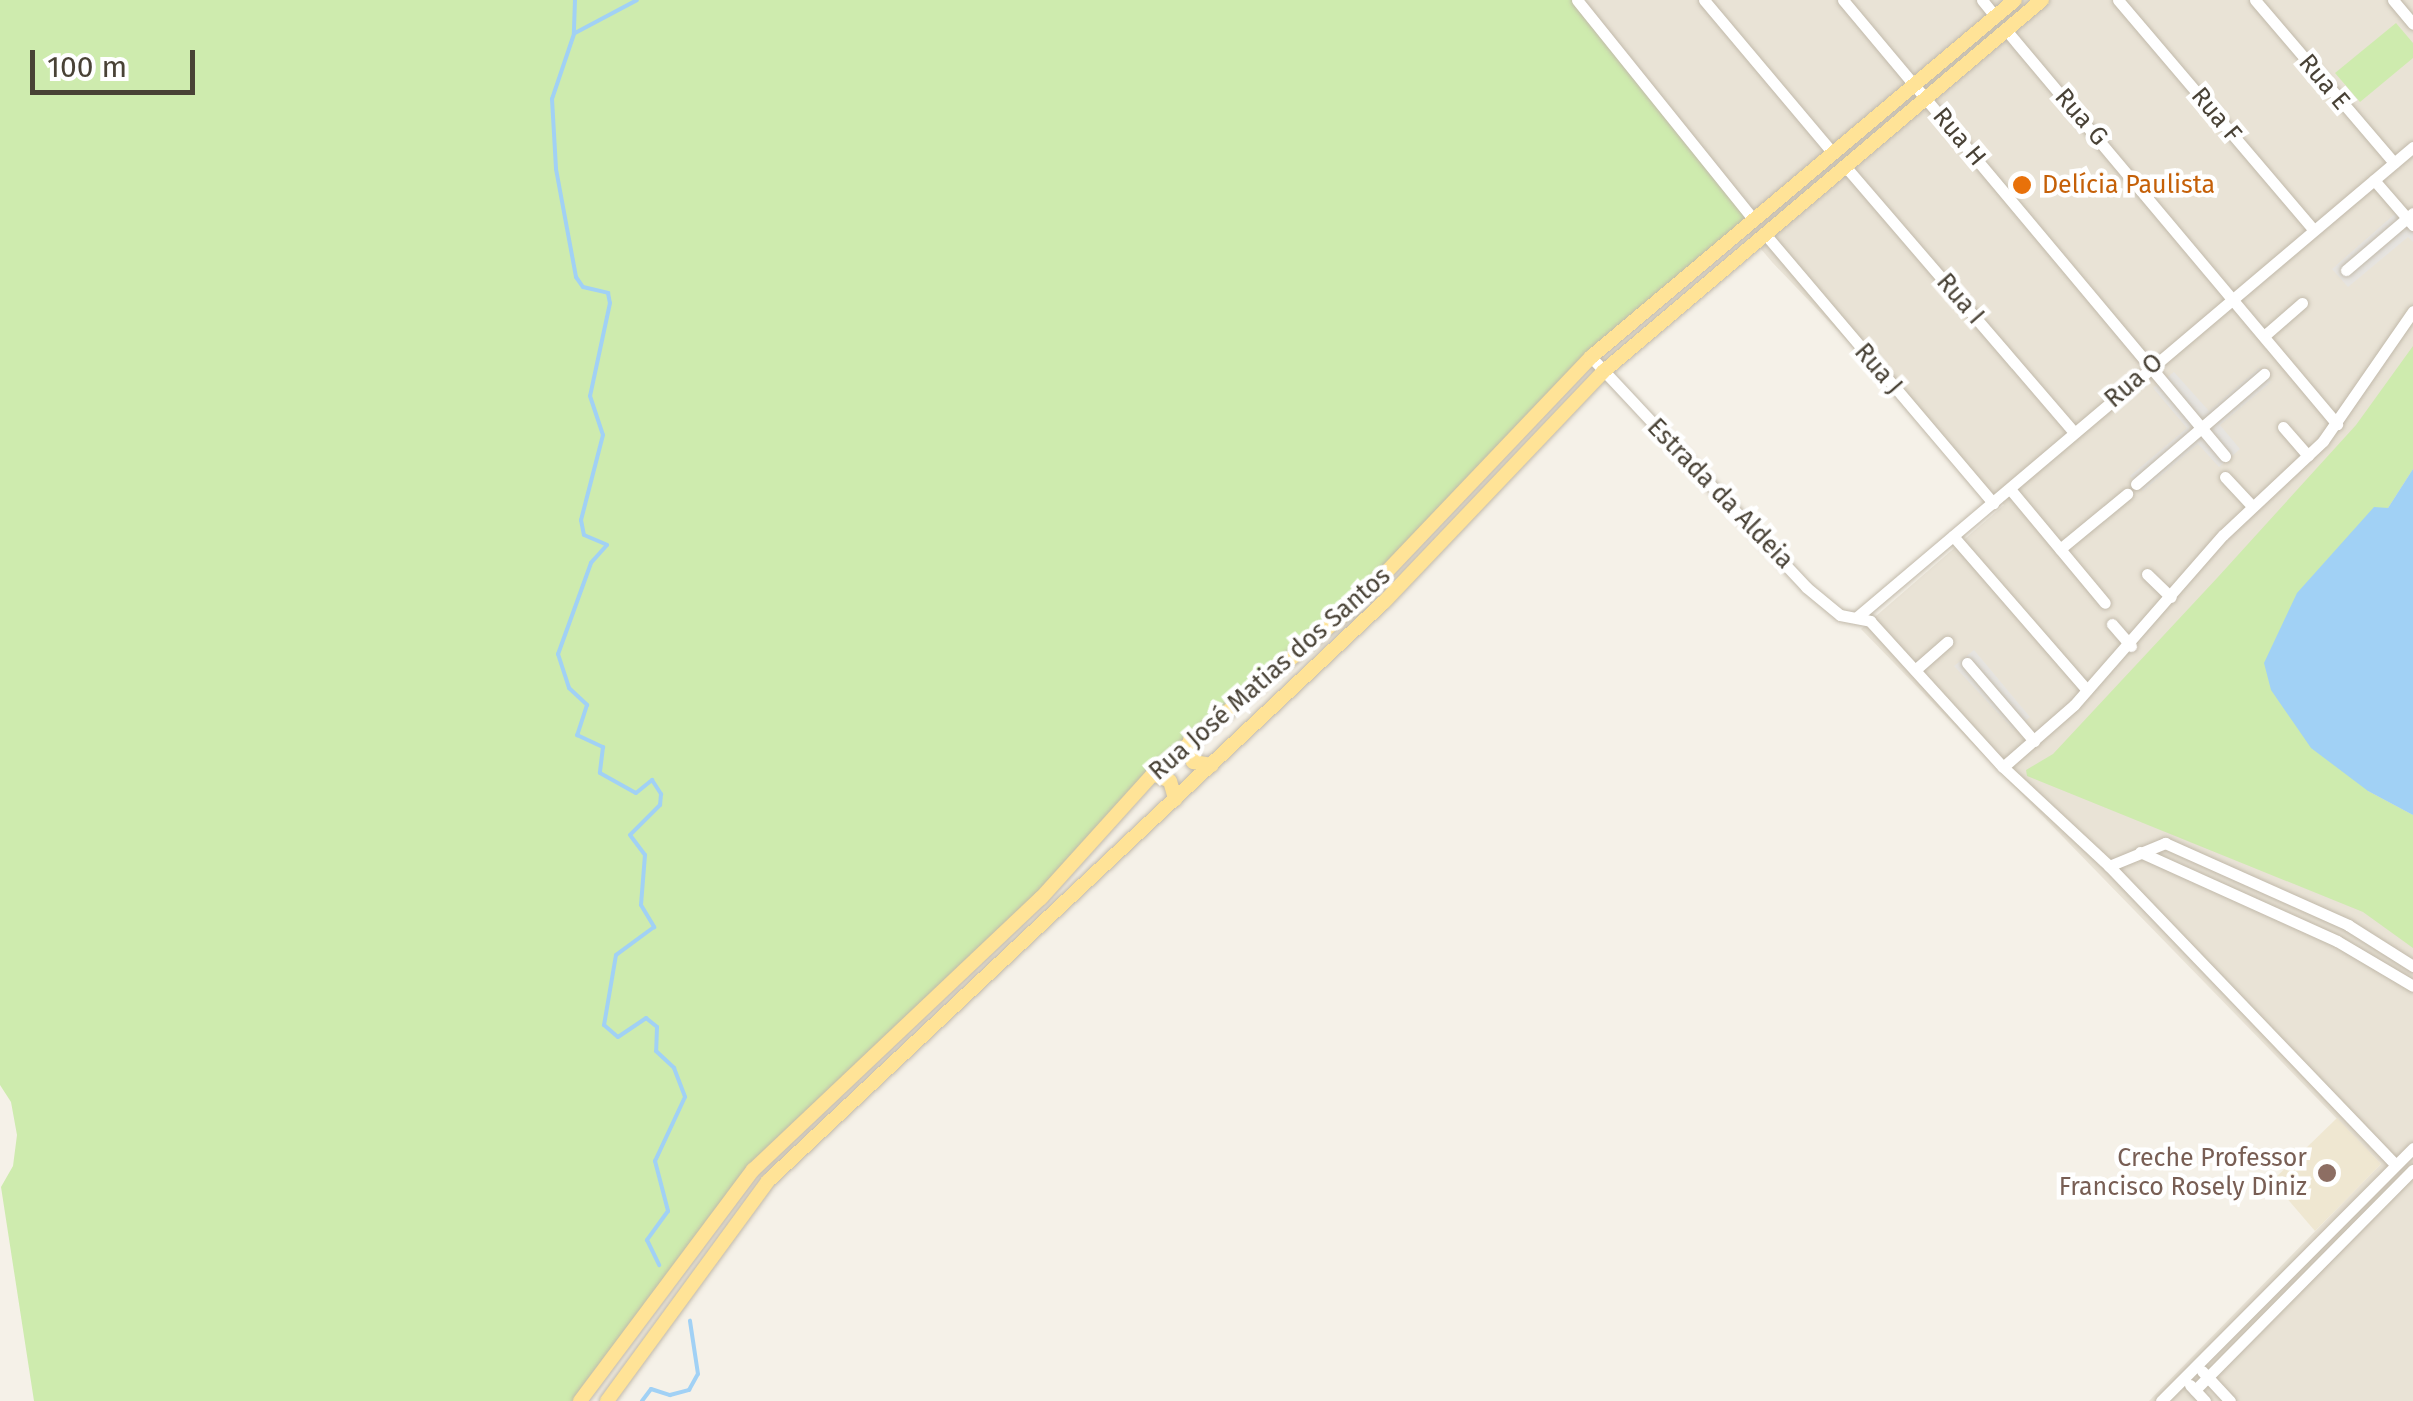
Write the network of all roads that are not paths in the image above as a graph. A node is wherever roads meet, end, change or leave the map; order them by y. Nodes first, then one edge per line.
1 (1577, 0) edge
2 (1704, 0) edge
3 (1843, 0) edge
4 (1982, 0) edge
5 (2015, 0) edge
6 (2042, 0) edge
7 (2118, 0) edge
8 (2255, 0) edge
9 (2393, 0) edge
10 (1996, 16) junction
11 (2413, 24) edge
12 (2006, 30) junction
13 (1915, 85) junction
14 (1926, 98) junction
15 (2413, 147) edge
16 (1833, 153) junction
17 (2394, 163) junction
18 (1846, 166) junction
19 (2374, 180) junction
20 (2411, 219) edge
21 (1754, 220) junction
22 (2314, 230) junction
23 (1765, 234) junction
24 (2346, 270) dead end
25 (2234, 295) junction
26 (2302, 303) dead end
27 (2413, 312) edge
28 (2266, 335) junction
29 (1591, 357) junction
30 (2151, 367) junction
31 (1604, 370) junction
32 (2264, 374) dead end
33 (2337, 424) junction
34 (2283, 426) dead end
35 (2202, 429) junction
36 (2074, 432) junction
37 (2225, 456) dead end
38 (2308, 456) junction
39 (2225, 477) dead end
40 (2136, 484) dead end
41 (2010, 489) junction
42 (2126, 494) dead end
43 (1993, 503) junction
44 (2252, 505) junction
45 (1953, 536) junction
46 (2060, 549) junction
47 (2146, 574) dead end
48 (2171, 598) junction
49 (2104, 604) dead end
50 (1857, 617) junction
51 (2112, 624) dead end
52 (1947, 642) dead end
53 (2132, 646) junction
54 (1968, 663) dead end
55 (1915, 670) junction
56 (2088, 690) junction
57 (1190, 740) junction
58 (2034, 741) junction
59 (1212, 765) junction
60 (2002, 766) junction
61 (1154, 774) junction
62 (1176, 799) junction
63 (2140, 852) junction
64 (2110, 866) junction
65 (2413, 966) edge
66 (2413, 986) edge
67 (2413, 1148) edge
68 (2396, 1165) junction
69 (2413, 1170) edge
70 (2196, 1365) junction
71 (2208, 1377) junction
72 (2184, 1378) junction
73 (2195, 1390) junction
74 (580, 1401) edge
75 (606, 1401) edge
76 (2161, 1401) edge
77 (2205, 1401) edge
78 (2230, 1401) edge

1 - 21 street
2 - 16 street
3 - 13 street, Rua H
4 - 10 street
5 - 10 main road, Rua José Matias dos Santos
6 - 12 main road, Rua José Matias dos Santos
7 - 22 street, Rua F
8 - 17 street, Rua E
9 - 11 street
10 - 13 main road, Rua José Matias dos Santos
12 - 14 main road, Rua José Matias dos Santos
12 - 25 street, Rua G
13 - 14 street, Rua H
13 - 16 main road, Rua José Matias dos Santos
14 - 18 main road, Rua José Matias dos Santos
14 - 30 street, Rua H
15 - 17 street, Rua O
16 - 21 main road, Rua José Matias dos Santos
17 - 19 street, Rua O
18 - 23 main road, Rua José Matias dos Santos
18 - 36 street, Rua I
19 - 20 street
19 - 22 street, Rua O
20 - 24 street
21 - 29 main road, Rua José Matias dos Santos
22 - 25 street, Rua O
23 - 31 main road, Rua José Matias dos Santos
23 - 43 street, Rua J
25 - 28 street, Rua G
25 - 30 street, Rua O
26 - 28 street
27 - 33 street
28 - 33 street, Rua G
29 - 31 street, Estrada da Aldeia
29 - 57 main road, Rua José Matias dos Santos
30 - 35 street, Rua H
30 - 36 street, Rua O
31 - 50 street, Estrada da Aldeia
31 - 59 main road, Rua José Matias dos Santos
32 - 35 street
33 - 38 street
34 - 38 street
35 - 37 street, Rua H
35 - 40 street
36 - 41 street, Rua O
38 - 44 street
39 - 44 street
41 - 43 street, Rua O
41 - 46 street
42 - 46 street
43 - 45 street, Rua O
44 - 48 street
45 - 50 street, Rua O
45 - 56 street
46 - 49 street
47 - 48 street
48 - 53 street
50 - 55 street, Estrada da Aldeia
51 - 53 street
52 - 55 street
53 - 56 street
54 - 58 street
55 - 60 street, Estrada da Aldeia
56 - 58 street
57 - 59 main road
57 - 61 main road, Rua José Matias dos Santos
58 - 60 street
59 - 62 main road, Rua José Matias dos Santos
60 - 64 street, Estrada da Aldeia
61 - 62 main road
61 - 74 main road, Rua José Matias dos Santos
62 - 75 main road, Rua José Matias dos Santos
63 - 64 street
63 - 65 street
63 - 66 street
64 - 68 street, Estrada da Aldeia
67 - 68 street
68 - 70 street
69 - 71 street
70 - 71 street
70 - 72 street
71 - 73 street
71 - 78 street
72 - 73 street
72 - 76 street
73 - 77 street

